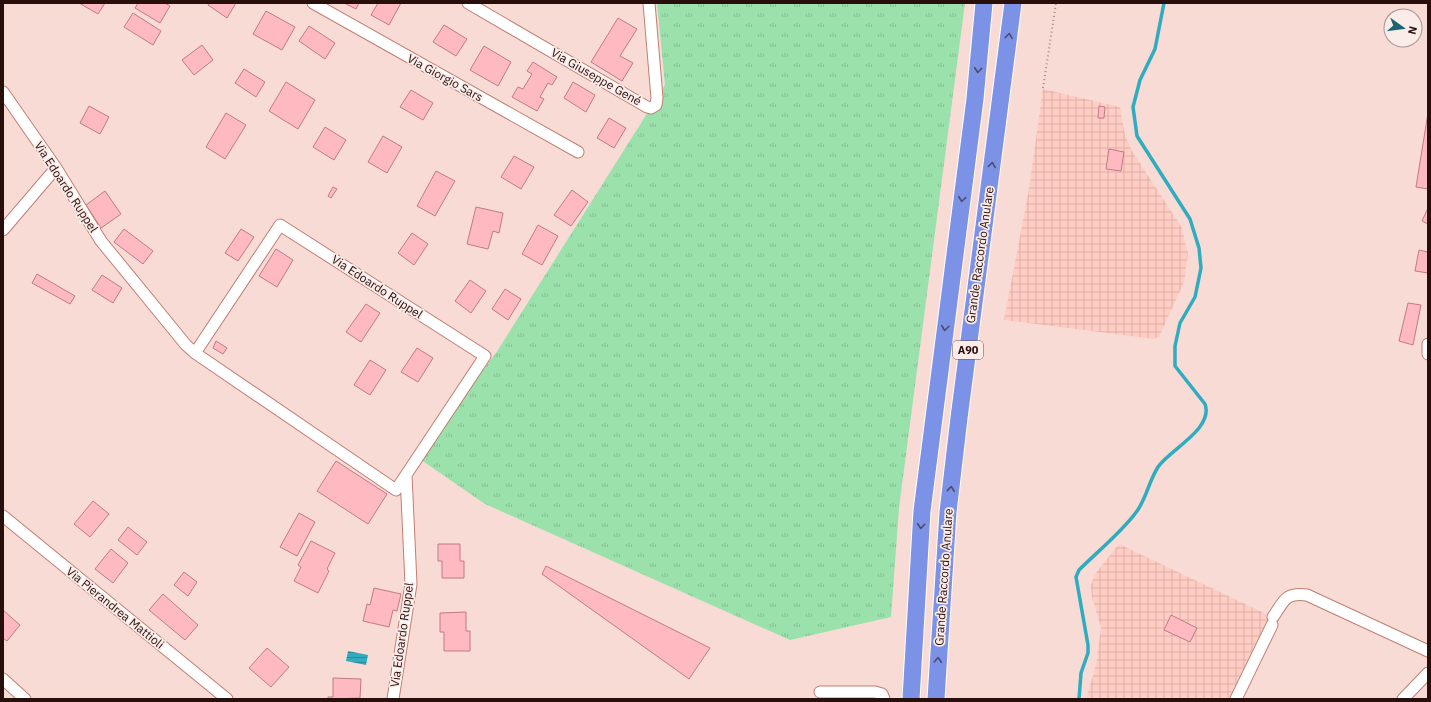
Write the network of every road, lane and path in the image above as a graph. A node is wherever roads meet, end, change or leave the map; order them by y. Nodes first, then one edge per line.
1 (313, 3) edge
2 (468, 3) edge
3 (649, 3) edge
4 (984, 3) edge
5 (1013, 3) edge
6 (1056, 3) edge
7 (1043, 88) dead end
8 (3, 92) edge
9 (578, 152) dead end
10 (56, 168) junction
11 (3, 230) edge
12 (1428, 344) edge
13 (195, 353) junction
14 (1428, 354) edge
15 (406, 475) junction
16 (3, 516) edge
17 (1428, 651) edge
18 (1428, 673) edge
19 (3, 679) edge
20 (820, 692) dead end
21 (25, 699) edge
22 (227, 699) edge
23 (393, 699) edge
24 (884, 699) edge
25 (911, 699) edge
26 (936, 699) edge
27 (1236, 699) edge
28 (1403, 699) edge

1 - 9 street, Via Giorgio Sars
2 - 3 street, Via Giuseppe Gené
4 -> 25 highway, Grande Raccordo Anulare / A90
26 -> 5 highway, Grande Raccordo Anulare / A90
6 - 7 path
8 - 10 street, Via Edoardo Ruppel
10 - 11 street
10 - 13 street, Via Edoardo Ruppel
12 - 14 street
13 - 15 street, Via Edoardo Ruppel
13 - 15 street, Via Edoardo Ruppel
15 - 23 street, Via Edoardo Ruppel
16 - 22 street, Via Pierandrea Mattioli
17 - 27 street
18 - 28 street
19 - 21 street
20 - 24 street

